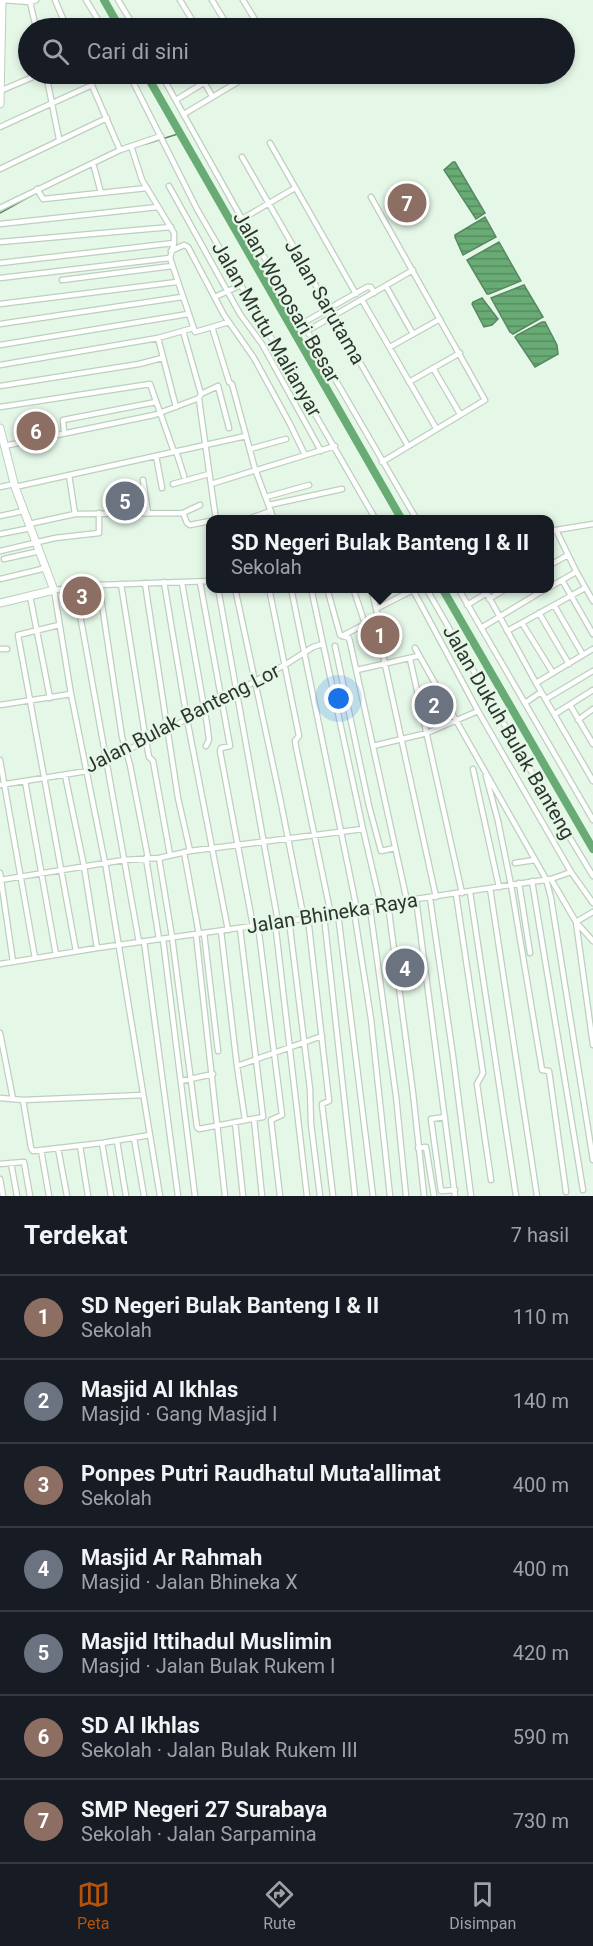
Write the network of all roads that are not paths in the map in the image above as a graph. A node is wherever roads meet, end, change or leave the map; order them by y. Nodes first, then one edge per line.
1 (2, 0) edge
2 (36, 0) edge
3 (55, 0) edge
4 (86, 0) edge
5 (118, 0) edge
6 (180, 0) edge
7 (212, 0) edge
8 (243, 0) edge
9 (30, 2) junction
10 (34, 18) edge
11 (63, 18) edge
12 (97, 18) edge
13 (129, 18) edge
14 (191, 18) edge
15 (223, 18) edge
16 (254, 18) edge
17 (18, 83) edge
18 (48, 84) edge
19 (134, 84) edge
20 (167, 84) edge
21 (201, 84) edge
22 (205, 84) edge
23 (233, 84) edge
24 (92, 85) joint
25 (0, 91) edge
26 (212, 96) junction
27 (176, 100) junction
28 (0, 104) edge
29 (53, 104) junction
30 (183, 114) junction
31 (106, 118) junction
32 (0, 127) edge
33 (60, 139) junction
34 (162, 139) junction
35 (270, 143) dead end
36 (132, 147) junction
37 (120, 150) junction
38 (242, 157) dead end
39 (93, 163) junction
40 (0, 169) edge
41 (169, 186) dead end
42 (147, 188) junction
43 (295, 188) junction
44 (38, 191) junction
45 (101, 193) junction
46 (371, 196) dead end
47 (268, 203) junction
48 (158, 207) junction
49 (0, 208) edge
50 (242, 219) junction
51 (0, 224) edge
52 (171, 227) junction
53 (0, 242) edge
54 (174, 243) junction
55 (171, 251) junction
56 (170, 258) junction
57 (0, 262) edge
58 (172, 266) junction
59 (413, 270) junction
60 (0, 278) edge
61 (62, 280) dead end
62 (177, 282) junction
63 (241, 285) junction
64 (386, 286) junction
65 (228, 291) junction
66 (374, 293) junction
67 (356, 294) junction
68 (182, 297) junction
69 (215, 297) junction
70 (362, 300) junction
71 (342, 302) junction
72 (0, 304) edge
73 (328, 309) junction
74 (346, 309) junction
75 (188, 314) junction
76 (333, 316) junction
77 (440, 319) junction
78 (229, 322) junction
79 (303, 323) junction
80 (0, 324) edge
81 (212, 327) junction
82 (193, 328) junction
83 (183, 331) junction
84 (308, 331) junction
85 (413, 334) junction
86 (158, 338) junction
87 (0, 345) edge
88 (390, 347) junction
89 (460, 352) junction
90 (162, 358) junction
91 (0, 364) edge
92 (433, 368) junction
93 (229, 382) junction
94 (409, 382) junction
95 (0, 386) edge
96 (218, 387) junction
97 (200, 396) junction
98 (156, 402) junction
99 (0, 406) edge
100 (176, 407) junction
101 (160, 413) junction
102 (460, 414) junction
103 (0, 428) edge
104 (229, 428) dead end
105 (436, 428) junction
106 (64, 434) junction
107 (246, 435) junction
108 (286, 439) dead end
109 (205, 445) junction
110 (335, 446) junction
111 (408, 446) junction
112 (250, 449) junction
113 (3, 450) edge
114 (175, 451) junction
115 (321, 451) junction
116 (156, 456) junction
117 (305, 456) junction
118 (382, 462) junction
119 (255, 469) junction
120 (210, 474) junction
121 (69, 475) junction
122 (184, 476) dead end
123 (143, 480) dead end
124 (211, 483) junction
125 (173, 484) dead end
126 (309, 485) dead end
127 (15, 486) junction
128 (0, 487) edge
129 (162, 488) dead end
130 (342, 489) dead end
131 (266, 497) junction
132 (200, 505) dead end
133 (270, 508) junction
134 (23, 511) junction
135 (99, 513) junction
136 (148, 513) junction
137 (183, 513) junction
138 (75, 514) junction
139 (215, 515) edge
140 (256, 515) edge
141 (273, 515) edge
142 (374, 515) edge
143 (415, 515) edge
144 (0, 516) edge
145 (206, 522) edge
146 (593, 524) edge
147 (30, 526) junction
148 (556, 530) joint
149 (0, 534) edge
150 (37, 542) junction
151 (0, 550) edge
152 (40, 551) junction
153 (568, 555) junction
154 (4, 559) dead end
155 (554, 563) edge
156 (46, 568) junction
157 (576, 572) junction
158 (0, 579) edge
159 (562, 580) junction
160 (206, 581) edge
161 (164, 582) junction
162 (200, 582) junction
163 (145, 583) junction
164 (182, 583) junction
165 (121, 584) junction
166 (99, 585) junction
167 (554, 585) edge
168 (75, 587) junction
169 (53, 588) junction
170 (585, 588) junction
171 (219, 593) edge
172 (236, 593) edge
173 (270, 593) edge
174 (292, 593) edge
175 (312, 593) edge
176 (328, 593) edge
177 (355, 593) edge
178 (372, 593) edge
179 (405, 593) edge
180 (414, 593) edge
181 (429, 593) edge
182 (461, 593) edge
183 (482, 593) edge
184 (486, 593) edge
185 (499, 593) edge
186 (539, 593) edge
187 (30, 596) junction
188 (571, 596) junction
189 (489, 599) junction
190 (593, 601) edge
191 (0, 603) edge
192 (467, 605) junction
193 (554, 605) junction
194 (376, 609) junction
195 (539, 613) junction
196 (499, 616) junction
197 (379, 621) dead end
198 (522, 623) junction
199 (59, 625) junction
200 (481, 628) junction
201 (36, 629) junction
202 (507, 631) junction
203 (593, 634) edge
204 (341, 636) junction
205 (323, 644) junction
206 (335, 645) dead end
207 (381, 646) dead end
208 (415, 648) dead end
209 (0, 649) edge
210 (7, 649) dead end
211 (593, 649) edge
212 (305, 653) junction
213 (583, 655) junction
214 (418, 656) junction
215 (410, 659) junction
216 (569, 663) junction
217 (384, 664) junction
218 (285, 665) junction
219 (357, 670) junction
220 (593, 671) edge
221 (554, 673) junction
222 (255, 682) junction
223 (536, 683) junction
224 (593, 690) edge
225 (237, 691) junction
226 (541, 692) junction
227 (71, 694) junction
228 (50, 698) junction
229 (222, 699) junction
230 (546, 699) junction
231 (29, 701) junction
232 (525, 703) junction
233 (0, 704) edge
234 (570, 705) junction
235 (205, 709) junction
236 (593, 710) edge
237 (478, 711) junction
238 (555, 714) junction
239 (187, 719) junction
240 (578, 720) junction
241 (456, 722) junction
242 (167, 730) junction
243 (427, 733) junction
244 (400, 740) junction
245 (147, 741) junction
246 (593, 744) edge
247 (206, 746) dead end
248 (373, 746) junction
249 (126, 751) junction
250 (0, 760) edge
251 (105, 762) junction
252 (473, 769) dead end
253 (87, 771) junction
254 (486, 773) junction
255 (65, 775) junction
256 (44, 778) junction
257 (25, 781) junction
258 (593, 781) edge
259 (2, 785) edge
260 (593, 820) edge
261 (363, 829) junction
262 (340, 831) junction
263 (314, 834) junction
264 (288, 839) junction
265 (264, 842) junction
266 (238, 845) junction
267 (395, 848) junction
268 (212, 849) junction
269 (187, 852) junction
270 (170, 855) junction
271 (147, 858) junction
272 (159, 858) junction
273 (124, 860) junction
274 (535, 860) junction
275 (515, 863) dead end
276 (106, 865) junction
277 (84, 866) junction
278 (61, 870) junction
279 (571, 872) junction
280 (0, 873) edge
281 (42, 873) junction
282 (593, 876) edge
283 (21, 877) junction
284 (548, 879) junction
285 (1, 880) edge
286 (532, 881) junction
287 (519, 884) junction
288 (511, 885) junction
289 (499, 887) junction
290 (490, 888) junction
291 (470, 892) junction
292 (459, 893) junction
293 (433, 897) junction
294 (416, 899) junction
295 (407, 901) junction
296 (593, 903) edge
297 (388, 904) junction
298 (381, 906) junction
299 (370, 908) junction
300 (355, 911) junction
301 (593, 912) edge
302 (338, 914) junction
303 (331, 915) junction
304 (324, 917) junction
305 (306, 918) junction
306 (289, 920) junction
307 (276, 922) junction
308 (576, 922) junction
309 (256, 926) junction
310 (240, 928) junction
311 (228, 930) junction
312 (221, 931) junction
313 (200, 934) junction
314 (172, 937) junction
315 (161, 939) junction
316 (593, 941) edge
317 (141, 942) junction
318 (118, 945) junction
319 (97, 948) junction
320 (76, 951) junction
321 (530, 952) dead end
322 (56, 955) junction
323 (35, 958) junction
324 (13, 962) junction
325 (0, 964) edge
326 (0, 1033) edge
327 (322, 1036) junction
328 (304, 1042) junction
329 (593, 1045) edge
330 (290, 1047) junction
331 (218, 1051) dead end
332 (274, 1052) junction
333 (256, 1059) junction
334 (237, 1066) junction
335 (213, 1074) junction
336 (190, 1078) junction
337 (181, 1081) junction
338 (143, 1095) junction
339 (0, 1098) edge
340 (13, 1098) junction
341 (23, 1100) junction
342 (322, 1104) junction
343 (310, 1105) junction
344 (445, 1117) junction
345 (254, 1119) junction
346 (245, 1120) junction
347 (235, 1122) junction
348 (219, 1125) junction
349 (150, 1135) junction
350 (134, 1138) junction
351 (117, 1141) junction
352 (102, 1143) junction
353 (80, 1146) junction
354 (58, 1148) junction
355 (418, 1148) junction
356 (41, 1150) junction
357 (593, 1160) edge
358 (10, 1163) junction
359 (0, 1164) edge
360 (0, 1179) edge
361 (491, 1180) dead end
362 (583, 1190) dead end
363 (566, 1192) dead end
364 (455, 1193) edge
365 (424, 1195) edge
366 (3, 1196) edge
367 (17, 1196) edge
368 (30, 1196) edge
369 (50, 1196) edge
370 (67, 1196) edge
371 (88, 1196) edge
372 (111, 1196) edge
373 (126, 1196) edge
374 (144, 1196) edge
375 (160, 1196) edge
376 (178, 1196) edge
377 (195, 1196) edge
378 (225, 1196) edge
379 (243, 1196) edge
380 (262, 1196) edge
381 (280, 1196) edge
382 (307, 1196) edge
383 (320, 1196) edge
384 (333, 1196) edge
385 (355, 1196) edge
386 (373, 1196) edge
387 (390, 1196) edge
388 (406, 1196) edge
389 (434, 1196) edge
390 (471, 1196) edge
391 (516, 1196) edge
392 (537, 1196) edge

1 - 9 street
1 - 25 street
2 - 9 street
3 - 11 street
4 - 12 street
5 - 13 street
6 - 14 street
7 - 15 street
8 - 16 street
9 - 10 street
17 - 25 street
18 - 29 street
19 - 34 street, Jalan Mrutu Malianyar
20 - 27 street, Jalan Wonosari Besar
21 - 27 street
22 - 26 street
23 - 26 street
24 - 29 street
24 - 31 street
25 - 28 street
26 - 30 street
27 - 30 street, Jalan Wonosari Besar
29 - 32 street
29 - 33 street
30 - 50 street, Jalan Wonosari Besar
31 - 33 street
31 - 37 street
33 - 40 street
34 - 36 street
34 - 63 street, Jalan Mrutu Malianyar
35 - 43 street
36 - 37 street
36 - 42 street
37 - 39 street
38 - 47 street, Jalan Sarutama
39 - 44 street
39 - 45 street
41 - 65 street
42 - 45 street
42 - 48 street
43 - 47 street
43 - 67 street
44 - 45 street
44 - 49 street
46 - 59 street
47 - 50 street
47 - 73 street, Jalan Sarutama
48 - 51 street
48 - 52 street
50 - 79 street, Jalan Wonosari Besar
52 - 53 street
52 - 54 street
54 - 55 street
54 - 57 street
55 - 56 street
55 - 69 street
56 - 58 street
56 - 60 street
58 - 61 street
58 - 62 street
59 - 64 street
59 - 77 street
62 - 68 street
62 - 72 street
63 - 65 street
63 - 110 street, Jalan Mrutu Malianyar
64 - 66 street
64 - 85 street
65 - 69 street
65 - 115 street
66 - 67 street
66 - 70 street
67 - 71 street
68 - 75 street
68 - 80 street
69 - 78 street
70 - 74 street
70 - 88 street
71 - 73 street
71 - 74 street
73 - 76 street, Jalan Sarutama
73 - 79 street
74 - 76 street
75 - 82 street
75 - 87 street
76 - 84 street
76 - 111 street, Jalan Sarutama
77 - 85 street
77 - 89 street
78 - 81 street
78 - 117 street
79 - 84 street, Jalan Wonosari Besar
81 - 82 street
81 - 93 street
82 - 83 street
83 - 86 street
83 - 97 street
84 - 118 street, Jalan Wonosari Besar
85 - 88 street
86 - 90 street
86 - 91 street
88 - 94 street
89 - 92 street
89 - 102 street
90 - 95 street
90 - 100 street
92 - 94 street
92 - 102 street
93 - 96 street
93 - 107 street
94 - 105 street
96 - 97 street
96 - 104 street
97 - 100 street
97 - 109 street
98 - 99 street
98 - 101 street
98 - 106 street
100 - 101 street
101 - 106 street
101 - 114 street
102 - 105 street
103 - 113 street
105 - 111 street
106 - 113 street
107 - 109 street
107 - 112 street
108 - 112 street
109 - 114 street
109 - 120 street
110 - 115 street
110 - 142 street, Jalan Mrutu Malianyar
111 - 118 street
112 - 119 street
113 - 127 street
114 - 116 street
114 - 122 street
115 - 117 street
116 - 121 street
116 - 129 street
117 - 119 street
118 - 143 street, Jalan Wonosari Besar
119 - 124 street
119 - 131 street
120 - 124 street
120 - 125 street
121 - 127 street
121 - 138 street
123 - 136 street
124 - 139 street
126 - 131 street
127 - 128 street
127 - 134 street
130 - 133 street
131 - 133 street
132 - 137 street
133 - 140 street
133 - 141 street
134 - 144 street
134 - 147 street
135 - 136 street
135 - 138 street
135 - 150 street
136 - 137 street
137 - 145 street
138 - 147 street
146 - 148 street
147 - 149 street
147 - 150 street
148 - 153 street
150 - 151 street
150 - 152 street
152 - 154 street
152 - 156 street
153 - 155 street
153 - 157 street
156 - 158 street
156 - 169 street
157 - 159 street
157 - 170 street
159 - 167 street
159 - 188 street
160 - 162 street
161 - 163 street
161 - 164 street
161 - 239 street
162 - 164 street
162 - 229 street
163 - 165 street
163 - 242 street
164 - 235 street
165 - 166 street
165 - 245 street
166 - 168 street
166 - 249 street
168 - 169 street
168 - 251 street
169 - 187 street
169 - 199 street
170 - 188 street
170 - 190 street
171 - 225 street
172 - 222 street
173 - 218 street
174 - 212 street
175 - 205 street
176 - 204 street
177 - 204 street
178 - 194 street
179 - 194 street
180 - 237 street
181 - 282 street, Jalan Dukuh Bulak Banteng
182 - 192 street
183 - 192 street
184 - 189 street
185 - 189 street
186 - 196 street
187 - 191 street
187 - 201 street
188 - 193 street
188 - 203 street
189 - 196 street
192 - 200 street
193 - 195 street
193 - 213 street
194 - 197 street
195 - 198 street
195 - 216 street
196 - 200 street
196 - 202 street
198 - 202 street
198 - 221 street
199 - 201 street
199 - 227 street
200 - 232 street
201 - 228 street
201 - 231 street
202 - 223 street
204 - 219 street
205 - 212 street, Jalan Bulak Banteng Lor
205 - 261 street
206 - 267 street
207 - 217 street
208 - 214 street
209 - 210 street
211 - 213 street
212 - 218 street, Jalan Bulak Banteng Lor
212 - 262 street
213 - 216 street
214 - 215 street
214 - 241 street
215 - 217 street
215 - 243 street
216 - 221 street
217 - 219 street
217 - 244 street
218 - 222 street, Jalan Bulak Banteng Lor
218 - 263 street
219 - 248 street
220 - 230 street
221 - 223 street
222 - 225 street, Jalan Bulak Banteng Lor
222 - 264 street
223 - 226 street
224 - 234 street
225 - 229 street, Jalan Bulak Banteng Lor
225 - 265 street
226 - 230 street
226 - 232 street
227 - 228 street
227 - 253 street
228 - 231 street
229 - 235 street, Jalan Bulak Banteng Lor
229 - 266 street
230 - 238 street
231 - 233 street
231 - 256 street
232 - 260 street
234 - 238 street
234 - 240 street
235 - 239 street, Jalan Bulak Banteng Lor
235 - 247 street
236 - 240 street
237 - 241 street
237 - 279 street
238 - 258 street
239 - 242 street, Jalan Bulak Banteng Lor
239 - 268 street
240 - 246 street
241 - 243 street
241 - 254 street
242 - 245 street, Jalan Bulak Banteng Lor
242 - 269 street
243 - 244 street
243 - 292 street
244 - 248 street
244 - 293 street
245 - 249 street, Jalan Bulak Banteng Lor
245 - 270 street
248 - 267 street
249 - 251 street, Jalan Bulak Banteng Lor
249 - 271 street
250 - 259 street
251 - 253 street, Jalan Bulak Banteng Lor
251 - 273 street
252 - 289 street
253 - 255 street, Jalan Bulak Banteng Lor
253 - 276 street
254 - 274 street
254 - 288 street
255 - 256 street, Jalan Bulak Banteng Lor
255 - 277 street
256 - 257 street, Jalan Bulak Banteng Lor
256 - 278 street
257 - 259 street, Jalan Bulak Banteng Lor
257 - 281 street
259 - 283 street
261 - 262 street
261 - 298 street
262 - 263 street
262 - 300 street
263 - 264 street
263 - 303 street
264 - 265 street
264 - 305 street
265 - 266 street
265 - 307 street
266 - 268 street
266 - 309 street
267 - 295 street
268 - 269 street
268 - 311 street
269 - 270 street
269 - 313 street
270 - 272 street
271 - 272 street
271 - 273 street
271 - 315 street
272 - 314 street
273 - 276 street
273 - 317 street
274 - 275 street
274 - 284 street
276 - 277 street
276 - 318 street
277 - 278 street
277 - 319 street
278 - 281 street
278 - 320 street
279 - 284 street, Jalan Bhineka Raya
279 - 296 street
280 - 285 street
281 - 283 street
281 - 322 street
283 - 285 street
283 - 323 street
284 - 286 street, Jalan Bhineka Raya
284 - 308 street
284 - 357 street
285 - 324 street
286 - 287 street, Jalan Bhineka Raya
286 - 362 street
287 - 288 street, Jalan Bhineka Raya
287 - 321 street
288 - 289 street, Jalan Bhineka Raya
288 - 363 street
289 - 290 street, Jalan Bhineka Raya
290 - 291 street, Jalan Bhineka Raya
290 - 392 street
291 - 292 street, Jalan Bhineka Raya
291 - 391 street
292 - 293 street, Jalan Bhineka Raya
292 - 361 street
293 - 294 street, Jalan Bhineka Raya
293 - 390 street
294 - 295 street, Jalan Bhineka Raya
294 - 344 street
295 - 297 street, Jalan Bhineka Raya
297 - 298 street, Jalan Bhineka Raya
297 - 355 street
298 - 299 street, Jalan Bhineka Raya
299 - 300 street, Jalan Bhineka Raya
299 - 388 street
300 - 302 street, Jalan Bhineka Raya
300 - 387 street
301 - 308 street
302 - 303 street, Jalan Bhineka Raya
302 - 386 street
303 - 304 street, Jalan Bhineka Raya
304 - 305 street, Jalan Bhineka Raya
304 - 385 street
305 - 306 street, Jalan Bhineka Raya
305 - 327 street
306 - 307 street, Jalan Bhineka Raya
306 - 328 street
307 - 309 street, Jalan Bhineka Raya
307 - 330 street
308 - 316 street
308 - 329 street
309 - 310 street, Jalan Bhineka Raya
309 - 332 street
310 - 311 street, Jalan Bhineka Raya
310 - 333 street
311 - 312 street, Jalan Bhineka Raya
312 - 313 street, Jalan Bhineka Raya
312 - 334 street
313 - 314 street, Jalan Bhineka Raya
313 - 331 street
313 - 335 street
314 - 315 street, Jalan Bhineka Raya
314 - 336 street
315 - 317 street, Jalan Bhineka Raya
315 - 337 street
317 - 318 street, Jalan Bhineka Raya
317 - 376 street
318 - 319 street, Jalan Bhineka Raya
318 - 338 street
319 - 320 street, Jalan Bhineka Raya
320 - 322 street, Jalan Bhineka Raya
322 - 323 street, Jalan Bhineka Raya
323 - 324 street, Jalan Bhineka Raya
324 - 325 street, Jalan Bhineka Raya
326 - 340 street
327 - 328 street
327 - 342 street
328 - 330 street
328 - 343 street
330 - 332 street
330 - 382 street
332 - 333 street
332 - 381 street
333 - 334 street
333 - 345 street
334 - 346 street
335 - 336 street
335 - 348 street
336 - 337 street
336 - 348 street
337 - 377 street
338 - 341 street
338 - 349 street
339 - 340 street
340 - 341 street
341 - 356 street
342 - 343 street
342 - 384 street
343 - 383 street
344 - 364 street
344 - 364 street
345 - 346 street
345 - 380 street
346 - 347 street
347 - 348 street
347 - 379 street
348 - 378 street
349 - 350 street
349 - 375 street
350 - 351 street
350 - 374 street
351 - 352 street
351 - 373 street
352 - 353 street
352 - 372 street
353 - 354 street
353 - 371 street
354 - 356 street
354 - 370 street
355 - 365 street
355 - 389 street
356 - 369 street
358 - 359 street
358 - 367 street
358 - 368 street
360 - 366 street

